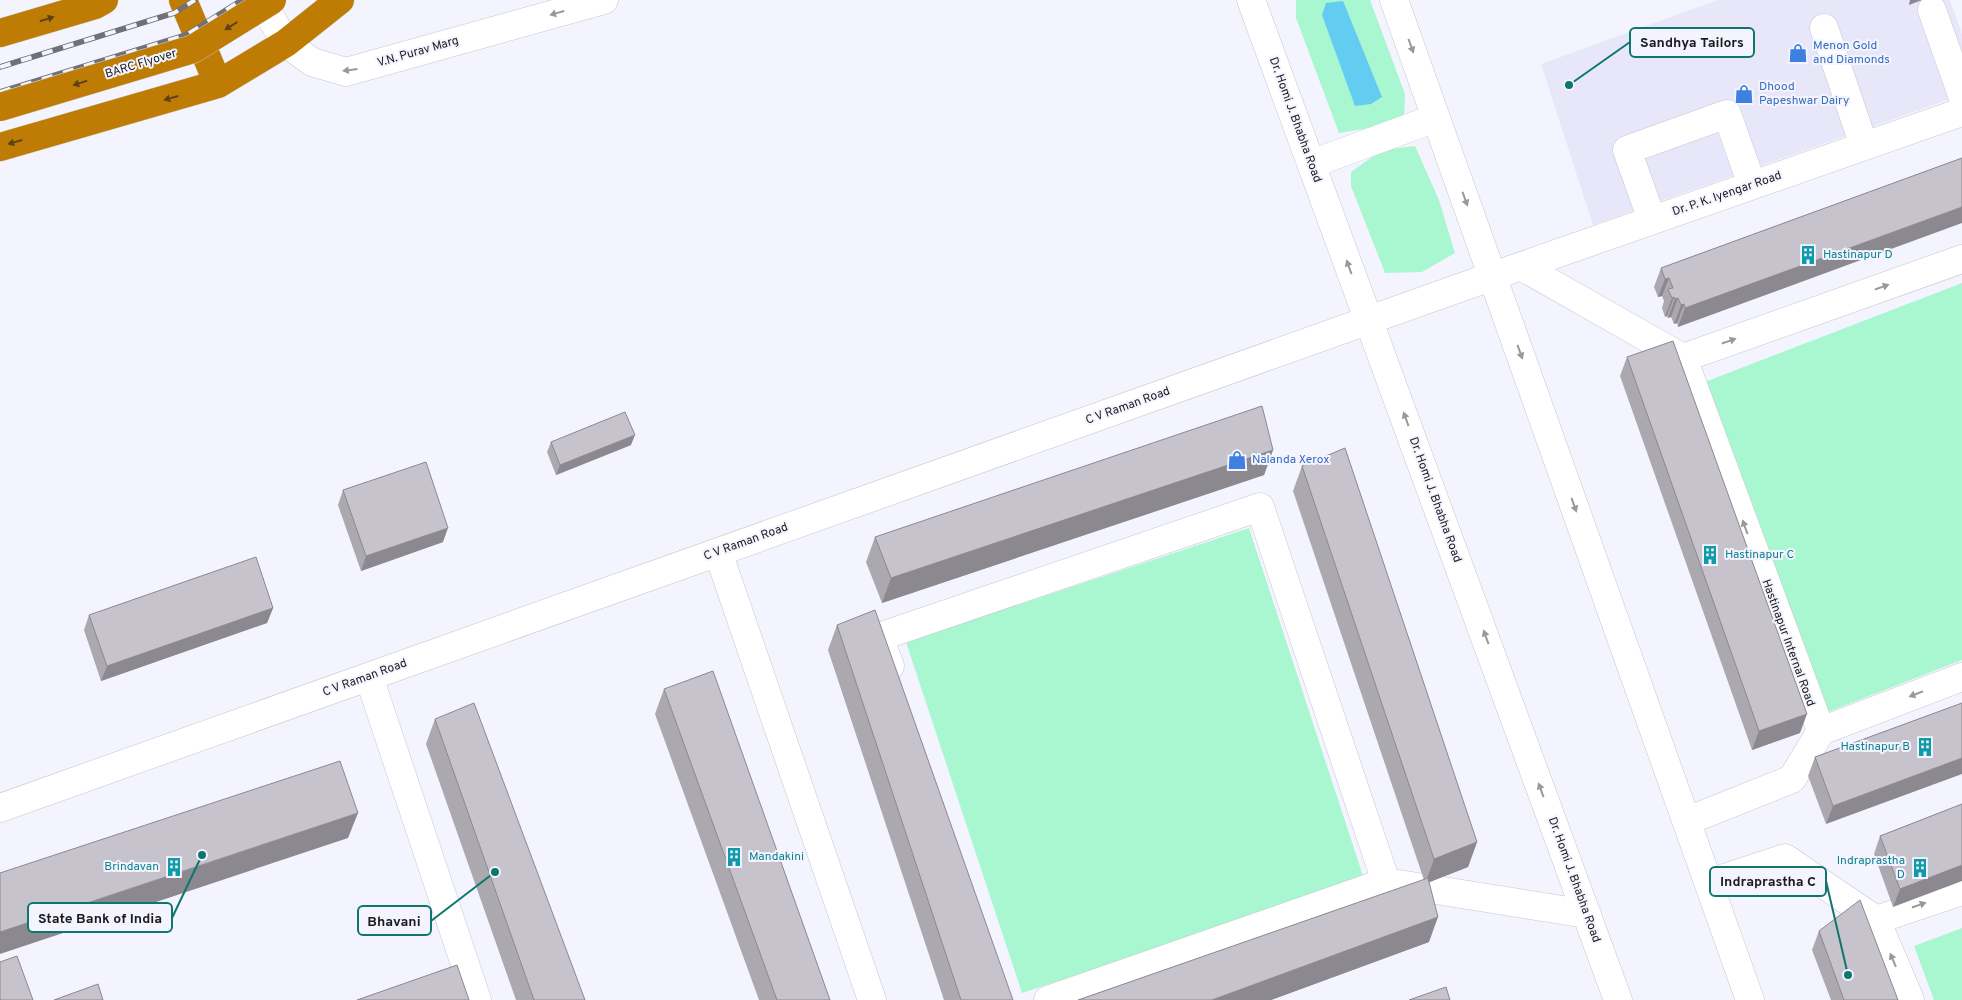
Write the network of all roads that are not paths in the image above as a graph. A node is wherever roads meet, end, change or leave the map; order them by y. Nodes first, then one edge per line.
1 (104, 0) edge
2 (183, 0) edge
3 (260, 0) edge
4 (272, 0) edge
5 (340, 0) edge
6 (604, 0) edge
7 (1251, 0) edge
8 (1394, 0) edge
9 (1932, 10) dead end
10 (1824, 28) dead end
11 (0, 33) edge
12 (286, 43) junction
13 (218, 84) junction
14 (1962, 95) edge
15 (0, 107) edge
16 (1962, 112) edge
17 (1436, 118) junction
18 (1864, 146) junction
19 (0, 147) edge
20 (1311, 164) junction
21 (1752, 185) junction
22 (1652, 220) junction
23 (1962, 259) edge
24 (1521, 266) junction
25 (1493, 276) junction
26 (1370, 321) junction
27 (1683, 358) junction
28 (718, 552) junction
29 (369, 677) junction
30 (1962, 677) edge
31 (899, 690) edge
32 (1821, 731) junction
33 (0, 808) edge
34 (1687, 821) junction
35 (1386, 882) junction
36 (1709, 883) junction
37 (1962, 891) edge
38 (1587, 914) junction
39 (1876, 920) junction
40 (477, 1000) edge
41 (872, 1000) edge
42 (1048, 1000) edge
43 (1618, 1000) edge
44 (1750, 1000) edge
45 (1910, 1000) edge

11 -> 1 highway
2 - 13 highway
3 - 12 street, V.N. Purav Marg
4 -> 15 highway, BARC Flyover, bridge
5 - 12 highway
6 -> 12 street, V.N. Purav Marg
7 - 20 street, Dr. Homi J. Bhabha Road
8 -> 17 street
9 - 14 street
10 - 18 street
12 - 13 highway
13 -> 19 highway
16 - 18 street, Dr. P. K. Iyengar Road
17 - 20 street
17 -> 25 street
18 - 21 street, Dr. P. K. Iyengar Road
26 -> 20 street, Dr. Homi J. Bhabha Road
21 - 22 street, Dr. P. K. Iyengar Road
21 - 22 street
22 - 24 street, Dr. P. K. Iyengar Road
27 -> 23 street
24 - 25 street, Dr. P. K. Iyengar Road
24 - 27 street
25 - 26 street, C V Raman Road
25 -> 34 street
26 - 28 street, C V Raman Road
38 -> 26 street, Dr. Homi J. Bhabha Road
32 -> 27 street, Hastinapur Internal Road
28 - 29 street, C V Raman Road
28 - 41 street
29 - 33 street, C V Raman Road
29 - 40 street
30 -> 32 street
31 - 35 street
32 - 34 street
34 - 36 street
35 - 38 street
35 - 42 street
36 - 39 street
36 - 44 street
39 -> 37 street
38 - 43 street, Dr. Homi J. Bhabha Road
45 -> 39 street

